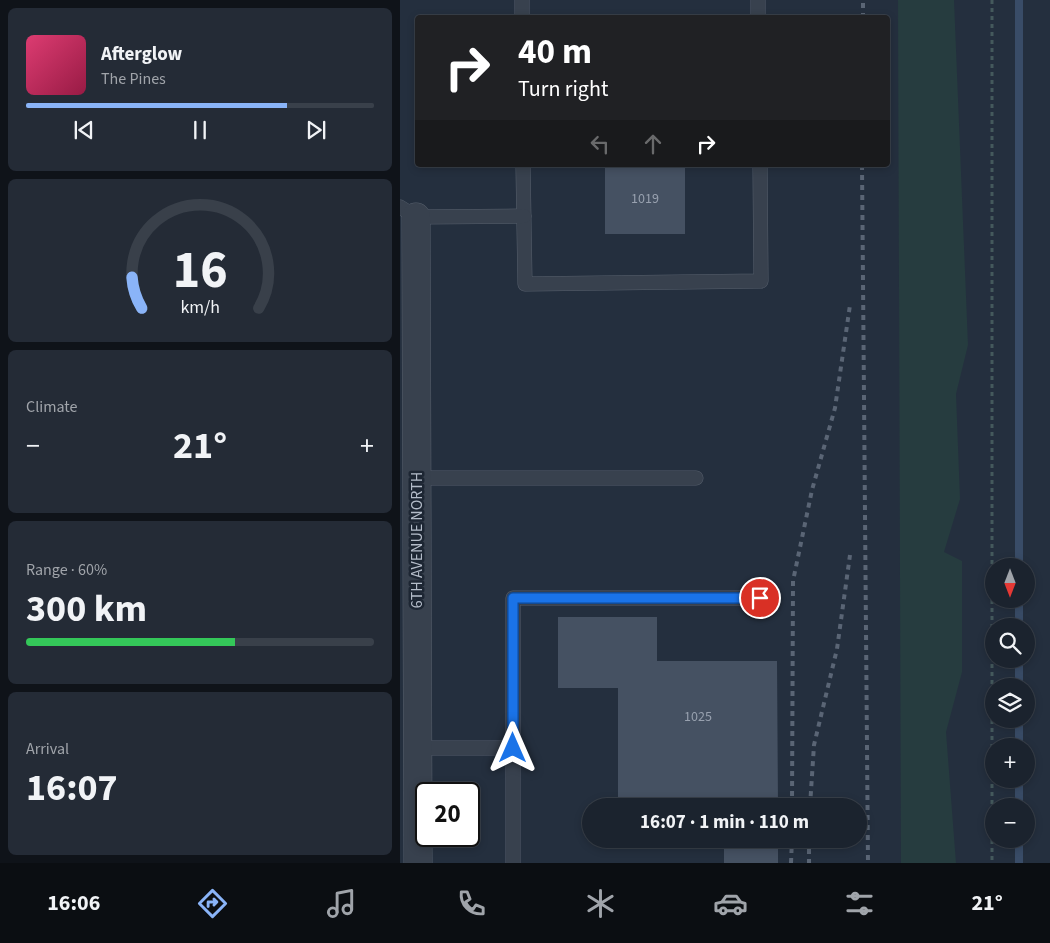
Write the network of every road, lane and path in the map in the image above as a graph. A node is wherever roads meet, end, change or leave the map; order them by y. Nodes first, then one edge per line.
1 (522, 0) edge
2 (758, 0) edge
3 (992, 0) edge
4 (522, 15) edge
5 (758, 15) edge
6 (523, 167) edge
7 (760, 167) edge
8 (408, 212) edge
9 (524, 216) junction
10 (408, 275) edge
11 (416, 478) junction
12 (696, 478) dead end
13 (408, 515) edge
14 (760, 598) dead end
15 (417, 748) junction
16 (513, 748) junction
17 (418, 863) edge
18 (513, 863) edge
19 (992, 863) edge

1 - 4 lane
2 - 5 lane
3 - 19 path
6 - 9 lane
7 - 9 lane
8 - 9 lane
8 - 10 street, 6TH AVENUE NORTH
10 - 11 street, 6TH AVENUE NORTH
11 - 12 lane
11 - 13 street, 6TH AVENUE NORTH
13 - 15 street, 6TH AVENUE NORTH
14 - 16 lane
15 - 16 lane
15 - 17 street, 6TH AVENUE NORTH
16 - 18 lane

